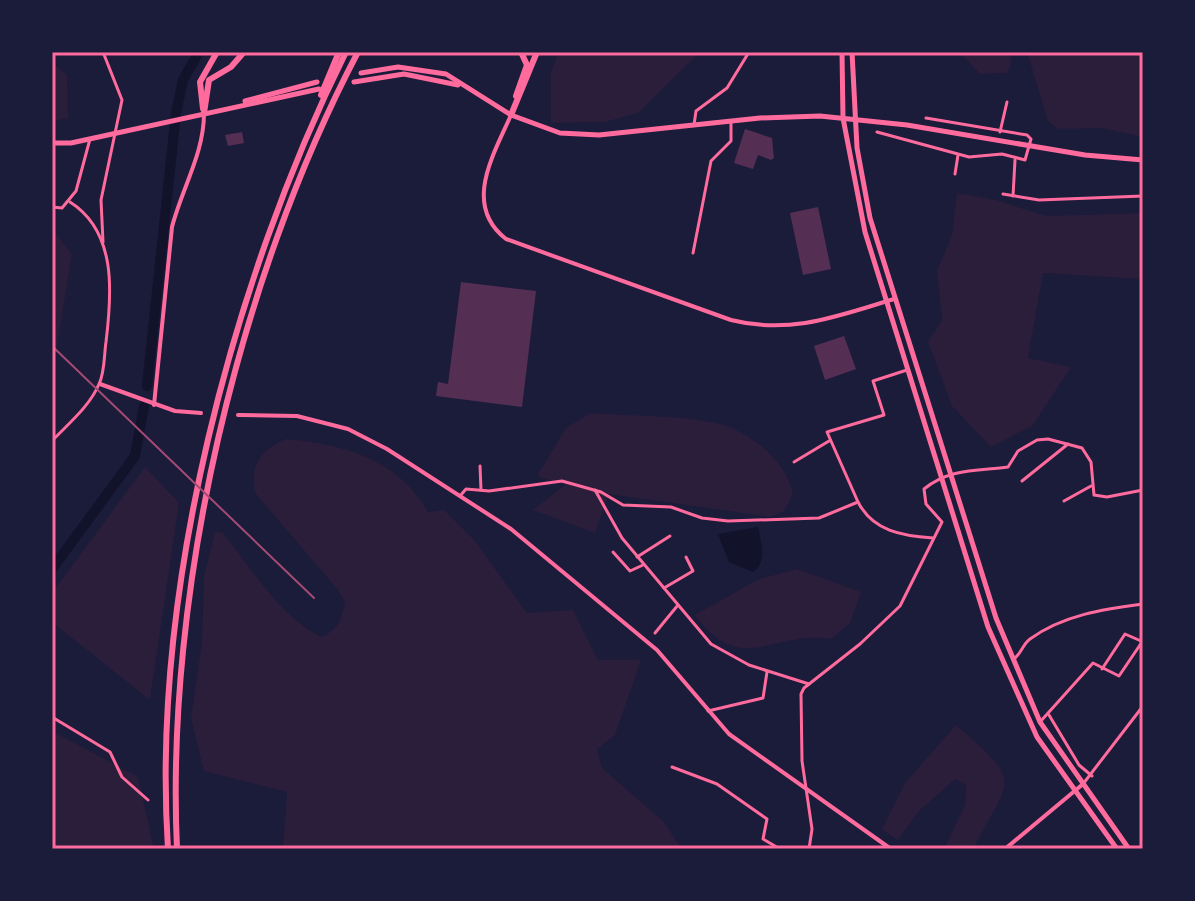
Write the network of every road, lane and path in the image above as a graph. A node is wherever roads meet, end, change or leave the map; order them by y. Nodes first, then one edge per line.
1 (103, 52) edge
2 (217, 52) edge
3 (244, 52) edge
4 (339, 52) edge
5 (346, 52) edge
6 (358, 52) edge
7 (521, 52) edge
8 (537, 52) edge
9 (749, 52) edge
10 (842, 52) edge
11 (852, 52) edge
12 (361, 73) dead end
13 (317, 82) dead end
14 (354, 82) dead end
15 (462, 86) junction
16 (319, 89) dead end
17 (1007, 102) dead end
18 (217, 110) junction
19 (204, 113) junction
20 (511, 115) junction
21 (843, 118) junction
22 (926, 118) dead end
23 (855, 119) junction
24 (731, 121) junction
25 (694, 125) junction
26 (116, 132) junction
27 (877, 132) dead end
28 (1000, 132) junction
29 (90, 139) junction
30 (52, 143) edge
31 (1030, 147) junction
32 (959, 153) junction
33 (1015, 159) junction
34 (1143, 160) edge
35 (294, 166) junction
36 (955, 174) dead end
37 (1003, 194) dead end
38 (1013, 196) junction
39 (1143, 196) edge
40 (70, 202) junction
41 (52, 207) edge
42 (103, 245) junction
43 (693, 253) dead end
44 (894, 299) junction
45 (885, 302) junction
46 (907, 370) junction
47 (100, 384) junction
48 (154, 405) junction
49 (201, 413) dead end
50 (238, 415) dead end
51 (52, 441) edge
52 (830, 441) junction
53 (1068, 444) junction
54 (794, 462) dead end
55 (480, 466) dead end
56 (950, 475) junction
57 (941, 479) junction
58 (1022, 481) dead end
59 (1091, 486) junction
60 (481, 490) junction
61 (595, 490) junction
62 (1142, 490) edge
63 (460, 496) junction
64 (1064, 501) dead end
65 (858, 502) junction
66 (670, 536) dead end
67 (933, 538) junction
68 (613, 552) dead end
69 (637, 557) junction
70 (686, 557) dead end
71 (643, 565) junction
72 (664, 588) junction
73 (679, 604) junction
74 (1143, 604) edge
75 (655, 633) dead end
76 (1142, 642) edge
77 (1013, 660) junction
78 (1102, 669) junction
79 (767, 672) junction
80 (809, 684) junction
81 (1143, 706) edge
82 (708, 711) junction
83 (1049, 715) junction
84 (52, 717) edge
85 (1040, 722) junction
86 (672, 767) dead end
87 (1092, 776) junction
88 (1083, 784) junction
89 (808, 787) junction
90 (1076, 791) junction
91 (148, 800) dead end
92 (168, 849) edge
93 (177, 849) edge
94 (780, 849) edge
95 (809, 849) edge
96 (891, 849) edge
97 (1005, 849) edge
98 (1117, 849) edge
99 (1129, 849) edge

1 - 26 street
2 - 19 highway
3 - 19 highway
4 - 35 highway
5 - 35 highway
6 - 93 highway
7 - 20 highway
8 - 20 highway
9 - 25 street
10 - 21 highway
11 - 23 highway
12 - 15 highway
13 - 18 highway
14 - 15 highway
15 - 20 highway
16 - 18 highway
17 - 28 street
18 - 19 highway
19 - 26 highway
19 - 48 street
20 - 25 highway
20 - 45 street
21 - 23 highway
21 - 24 highway
21 - 45 highway
22 - 28 street
23 - 31 highway
23 - 44 highway
24 - 25 highway
24 - 43 street
26 - 29 highway
26 - 42 street
27 - 32 street
28 - 31 street
29 - 30 highway
29 - 40 street
31 - 33 street
31 - 34 highway
32 - 33 street
32 - 36 street
33 - 38 street
35 - 92 highway
37 - 38 street
38 - 39 street
40 - 41 street
40 - 42 street
42 - 47 street
44 - 45 street
44 - 56 highway
45 - 46 highway
46 - 52 street
46 - 57 highway
47 - 48 street
47 - 51 street
48 - 49 street
50 - 63 street
52 - 54 street
52 - 65 street
53 - 56 street
53 - 58 street
53 - 59 street
55 - 60 street
56 - 57 street
56 - 77 highway
57 - 67 street
57 - 90 highway
59 - 62 street
59 - 64 street
60 - 61 street
60 - 63 street
61 - 65 street
61 - 69 street
63 - 82 street
65 - 67 street
66 - 69 street
67 - 80 street
68 - 71 street
69 - 71 street
70 - 72 street
71 - 72 street
72 - 73 street
73 - 75 street
73 - 79 street
74 - 77 street
76 - 78 street
76 - 78 street
77 - 85 highway
78 - 83 street
79 - 80 street
79 - 82 street
80 - 89 street
81 - 87 street
82 - 89 street
83 - 85 street
83 - 87 street
84 - 91 street
85 - 88 highway
86 - 94 street
87 - 88 street
88 - 90 street
88 - 99 highway
89 - 95 street
89 - 96 street
90 - 97 street
90 - 98 highway

